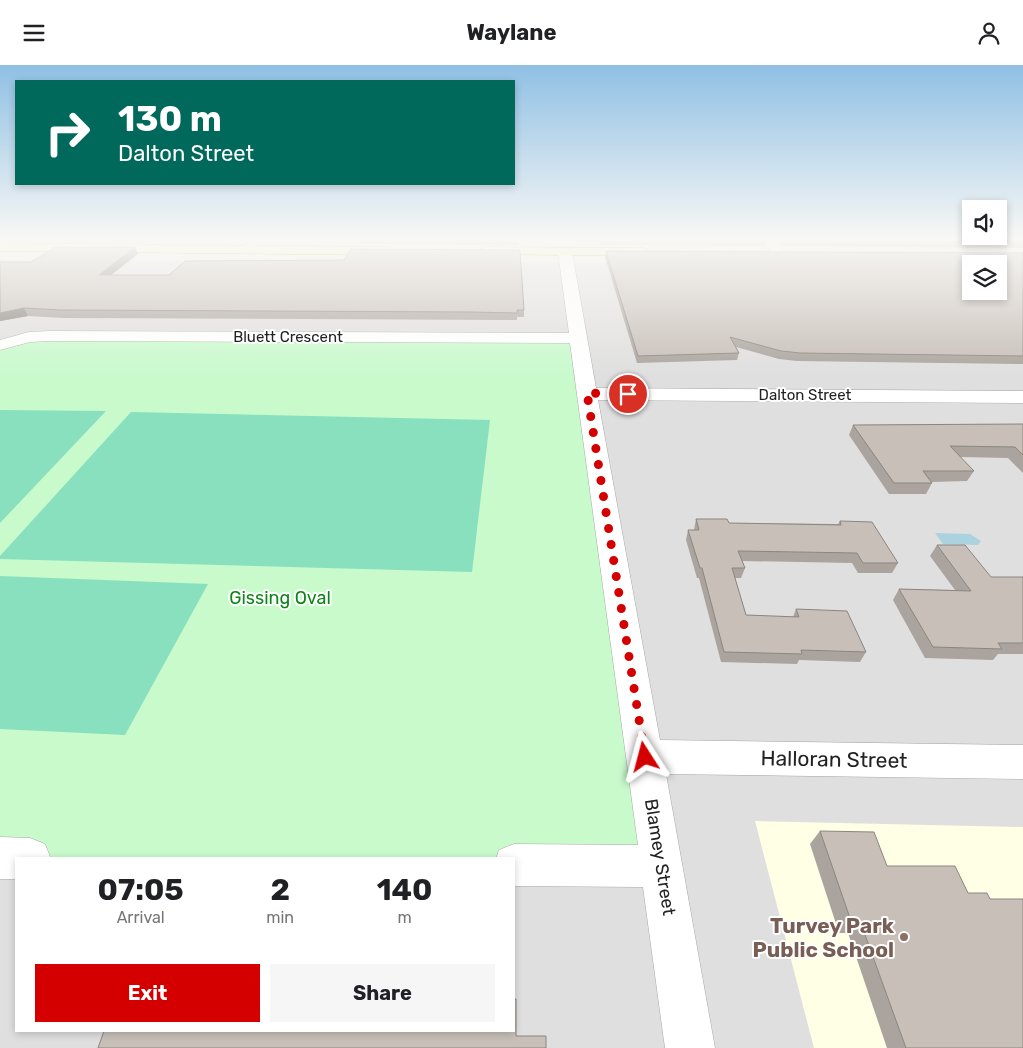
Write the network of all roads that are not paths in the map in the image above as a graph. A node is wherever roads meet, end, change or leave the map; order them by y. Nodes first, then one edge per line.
1 (570, 284) edge
2 (578, 338) junction
3 (0, 345) edge
4 (587, 393) junction
5 (1023, 397) edge
6 (645, 757) junction
7 (1023, 762) edge
8 (0, 858) edge
9 (15, 858) edge
10 (515, 865) edge
11 (661, 866) junction
12 (690, 1048) edge

1 - 2 street, Blamey Street
2 - 3 street, Bluett Crescent
2 - 4 street, Blamey Street
4 - 5 street, Dalton Street
4 - 6 street, Blamey Street
6 - 7 street, Halloran Street
6 - 11 street, Blamey Street
8 - 9 street
10 - 11 street
11 - 12 street, Blamey Street

